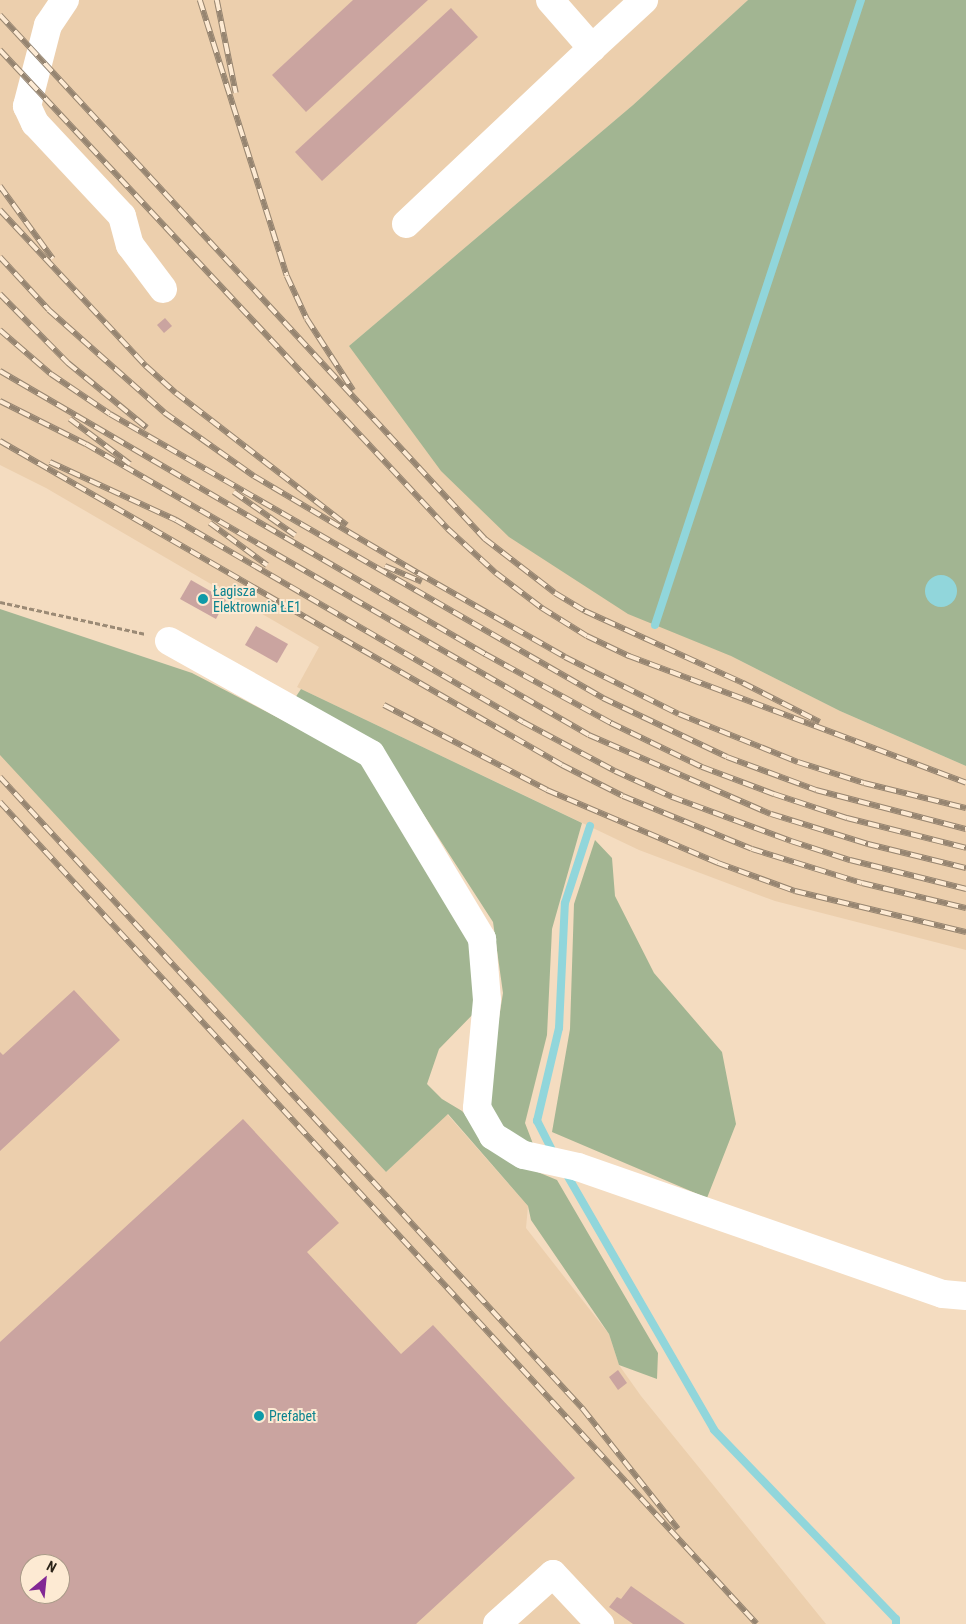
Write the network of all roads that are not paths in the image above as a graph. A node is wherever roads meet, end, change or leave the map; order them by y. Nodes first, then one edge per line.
1 (65, 0) edge
2 (550, 0) edge
3 (644, 0) edge
4 (592, 48) junction
5 (406, 224) dead end
6 (163, 289) dead end
7 (170, 641) road end
8 (966, 1296) edge
9 (496, 1624) edge
10 (600, 1624) edge

1 - 6 lane
2 - 4 lane
3 - 4 lane
4 - 5 lane
7 - 8 lane
9 - 10 lane

